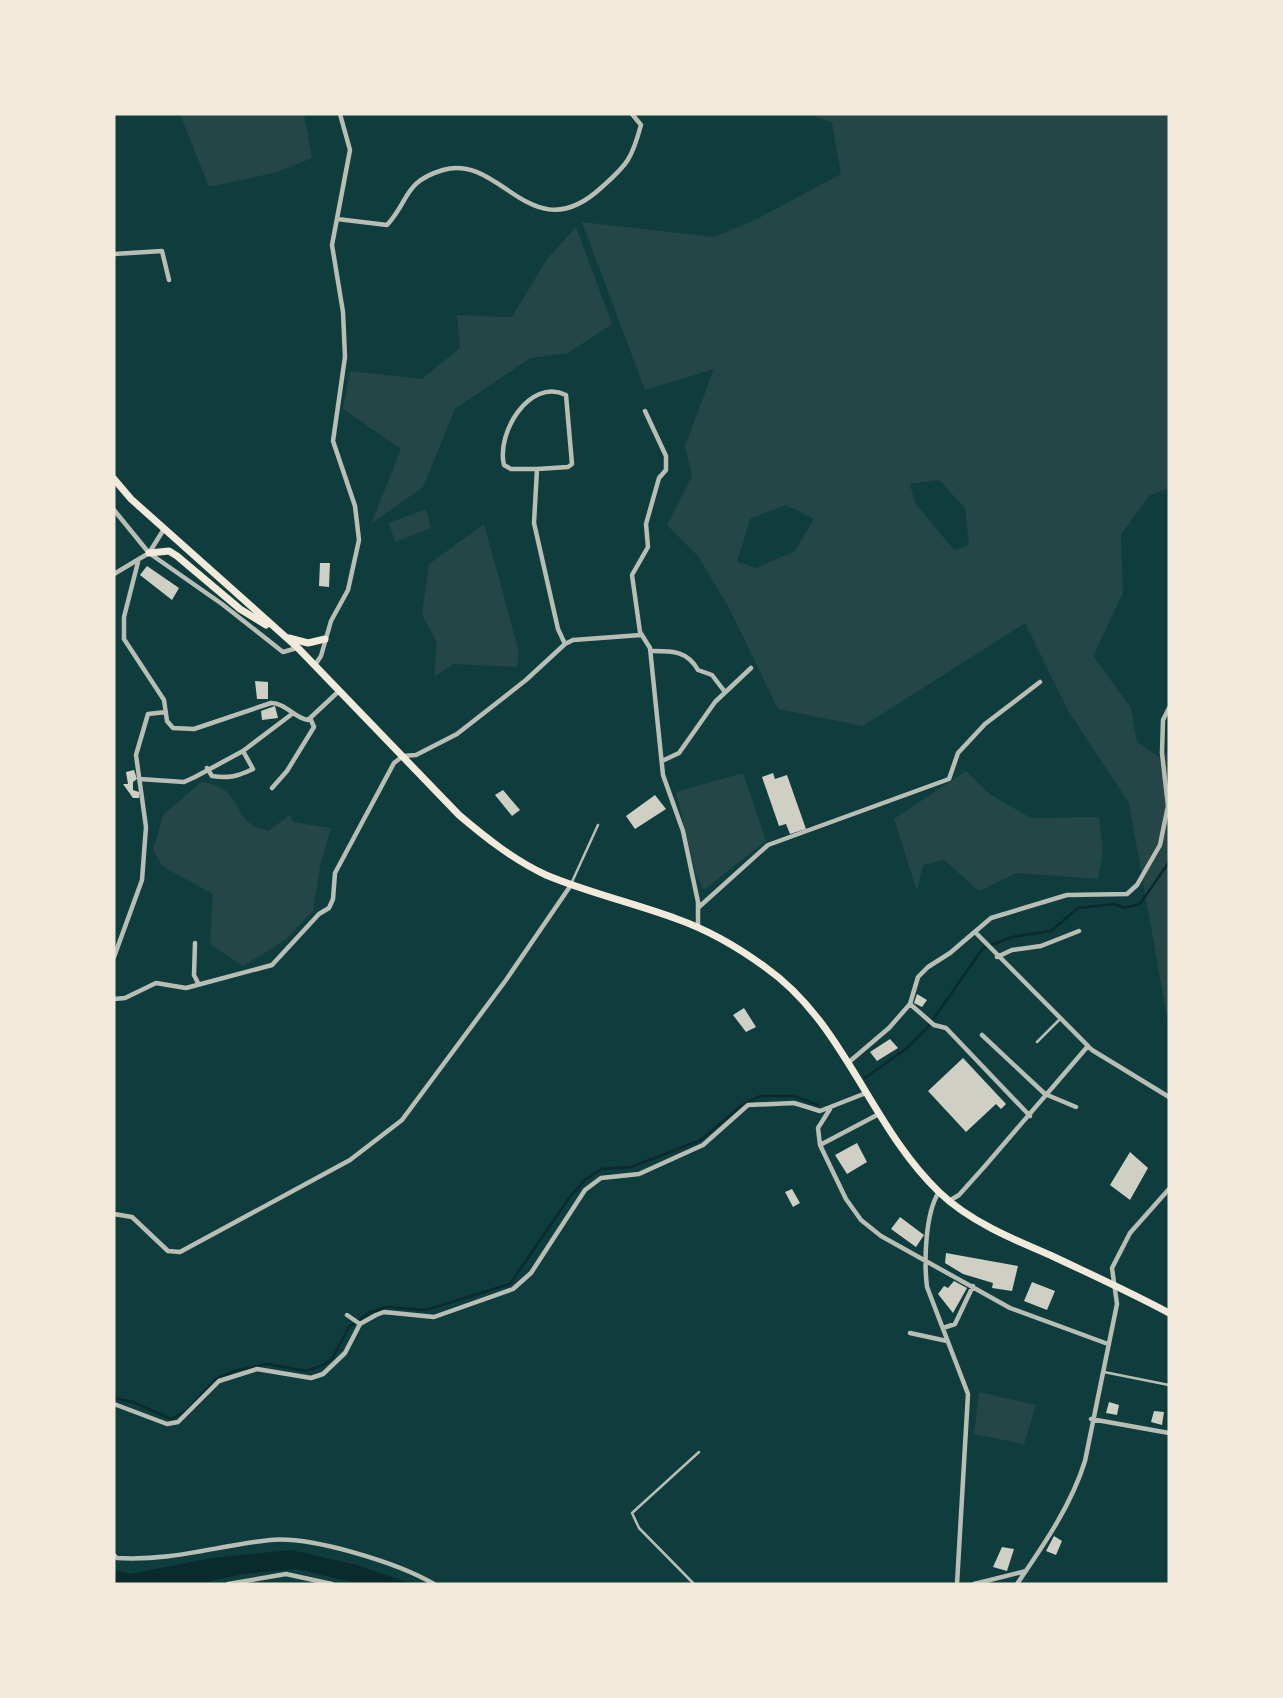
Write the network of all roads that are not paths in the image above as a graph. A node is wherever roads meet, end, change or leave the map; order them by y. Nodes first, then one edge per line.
1 (341, 114) edge
2 (632, 114) edge
3 (337, 219) junction
4 (114, 254) edge
5 (169, 280) dead end
6 (645, 411) dead end
7 (537, 469) junction
8 (114, 479) edge
9 (114, 510) edge
10 (165, 528) junction
11 (149, 553) junction
12 (138, 562) junction
13 (114, 574) edge
14 (281, 635) junction
15 (641, 635) junction
16 (325, 639) junction
17 (565, 644) junction
18 (298, 648) junction
19 (650, 651) junction
20 (315, 665) junction
21 (751, 668) dead end
22 (1040, 682) dead end
23 (339, 691) junction
24 (725, 692) junction
25 (1169, 708) edge
26 (166, 712) junction
27 (292, 714) junction
28 (311, 720) junction
29 (243, 751) junction
30 (403, 756) junction
31 (662, 761) junction
32 (207, 768) junction
33 (141, 779) junction
34 (272, 788) dead end
35 (598, 825) dead end
36 (571, 884) junction
37 (698, 908) junction
38 (698, 927) junction
39 (1079, 931) dead end
40 (976, 933) junction
41 (195, 943) dead end
42 (114, 957) edge
43 (997, 957) junction
44 (198, 983) junction
45 (114, 999) edge
46 (910, 1004) junction
47 (1059, 1020) junction
48 (982, 1035) dead end
49 (1037, 1042) dead end
50 (1088, 1046) junction
51 (849, 1062) junction
52 (866, 1093) junction
53 (1049, 1095) junction
54 (1169, 1097) edge
55 (1076, 1107) dead end
56 (830, 1108) junction
57 (879, 1114) junction
58 (1030, 1116) junction
59 (820, 1145) junction
60 (1169, 1189) edge
61 (939, 1192) junction
62 (950, 1201) junction
63 (114, 1214) edge
64 (926, 1258) junction
65 (973, 1286) junction
66 (1114, 1286) junction
67 (1169, 1313) edge
68 (347, 1315) dead end
69 (360, 1324) junction
70 (943, 1328) junction
71 (910, 1333) dead end
72 (948, 1342) junction
73 (1108, 1343) junction
74 (1101, 1371) junction
75 (1169, 1385) edge
76 (114, 1404) edge
77 (1091, 1419) junction
78 (1169, 1433) edge
79 (699, 1452) dead end
80 (114, 1555) edge
81 (1024, 1573) junction
82 (228, 1584) edge
83 (332, 1584) edge
84 (434, 1584) edge
85 (694, 1584) edge
86 (957, 1584) edge
87 (974, 1584) edge
88 (1017, 1584) edge

1 - 3 street
2 - 3 street
3 - 16 street
4 - 5 street
6 - 15 street
7 - 7 street
7 - 17 street
8 - 10 main road
9 - 11 street
10 - 11 street
10 - 14 main road
11 - 12 street
11 - 14 main road
11 - 18 street
12 - 13 street
12 - 26 street
14 - 16 main road
14 - 18 main road
15 - 17 street
15 - 19 street
16 - 20 street
17 - 30 street
18 - 20 main road
19 - 24 street
19 - 31 street
20 - 23 main road
21 - 24 street
22 - 37 street
23 - 28 street
23 - 30 main road
24 - 31 street
25 - 40 street
26 - 27 street
26 - 33 street
27 - 28 street
27 - 29 street
28 - 34 street
29 - 32 street
29 - 32 street
30 - 36 main road
30 - 44 street
31 - 37 street
32 - 33 street
33 - 42 street
35 - 36 lane
36 - 38 main road
36 - 63 street
37 - 38 street
38 - 51 main road
39 - 43 street
40 - 43 street
40 - 46 street
41 - 44 street
43 - 47 street
44 - 45 street
46 - 51 street
46 - 58 street
47 - 49 lane
47 - 50 street
48 - 53 street
50 - 53 street
50 - 54 street
51 - 52 main road
52 - 56 street
52 - 57 main road
53 - 55 street
53 - 58 street
56 - 59 street
56 - 69 street
57 - 59 street
57 - 61 main road
58 - 62 street
59 - 64 street
60 - 66 street
61 - 62 main road
61 - 64 street
62 - 66 main road
64 - 65 street
64 - 70 street
65 - 70 street
65 - 73 street
66 - 67 main road
66 - 73 street
68 - 69 street
69 - 76 street
70 - 72 street
71 - 72 street
72 - 86 street
73 - 74 street
74 - 75 lane
74 - 77 street
77 - 78 street
77 - 81 street
79 - 85 lane
80 - 84 street
81 - 87 street
81 - 88 street
82 - 83 street

